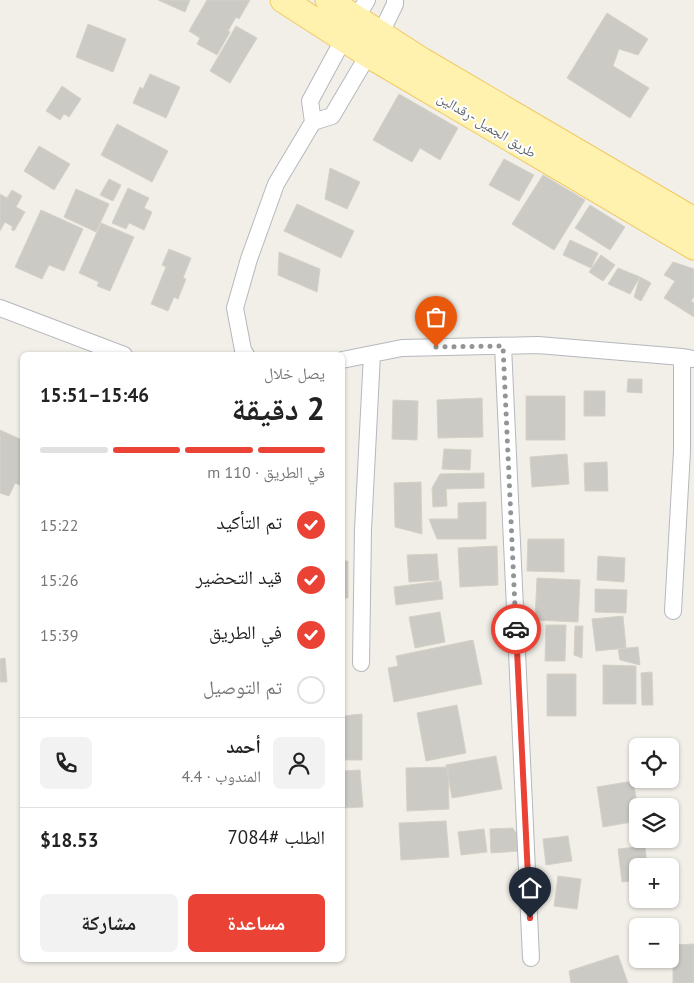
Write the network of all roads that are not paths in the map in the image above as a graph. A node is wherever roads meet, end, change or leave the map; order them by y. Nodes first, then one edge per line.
1 (283, 0) edge
2 (328, 0) edge
3 (395, 0) edge
4 (355, 18) edge
5 (381, 33) junction
6 (367, 54) junction
7 (313, 122) junction
8 (694, 220) edge
9 (694, 247) edge
10 (0, 308) edge
11 (503, 346) junction
12 (116, 352) edge
13 (244, 352) edge
14 (372, 354) junction
15 (688, 358) edge
16 (345, 359) edge
17 (673, 611) dead end
18 (361, 664) dead end
19 (531, 958) dead end

1 - 4 main road, طريق الجميل -رقدالين
2 - 4 main road, طريق الجميل -رقدالين
3 - 5 street
4 - 5 main road, طريق الجميل -رقدالين
4 - 6 main road, طريق الجميل -رقدالين
4 - 7 street
5 - 6 street
5 - 8 main road, طريق الجميل -رقدالين
6 - 7 street
6 - 9 main road, طريق الجميل -رقدالين
7 - 13 street
10 - 12 street
11 - 14 street
11 - 15 street
11 - 19 street
14 - 16 street
14 - 18 street
15 - 17 street

